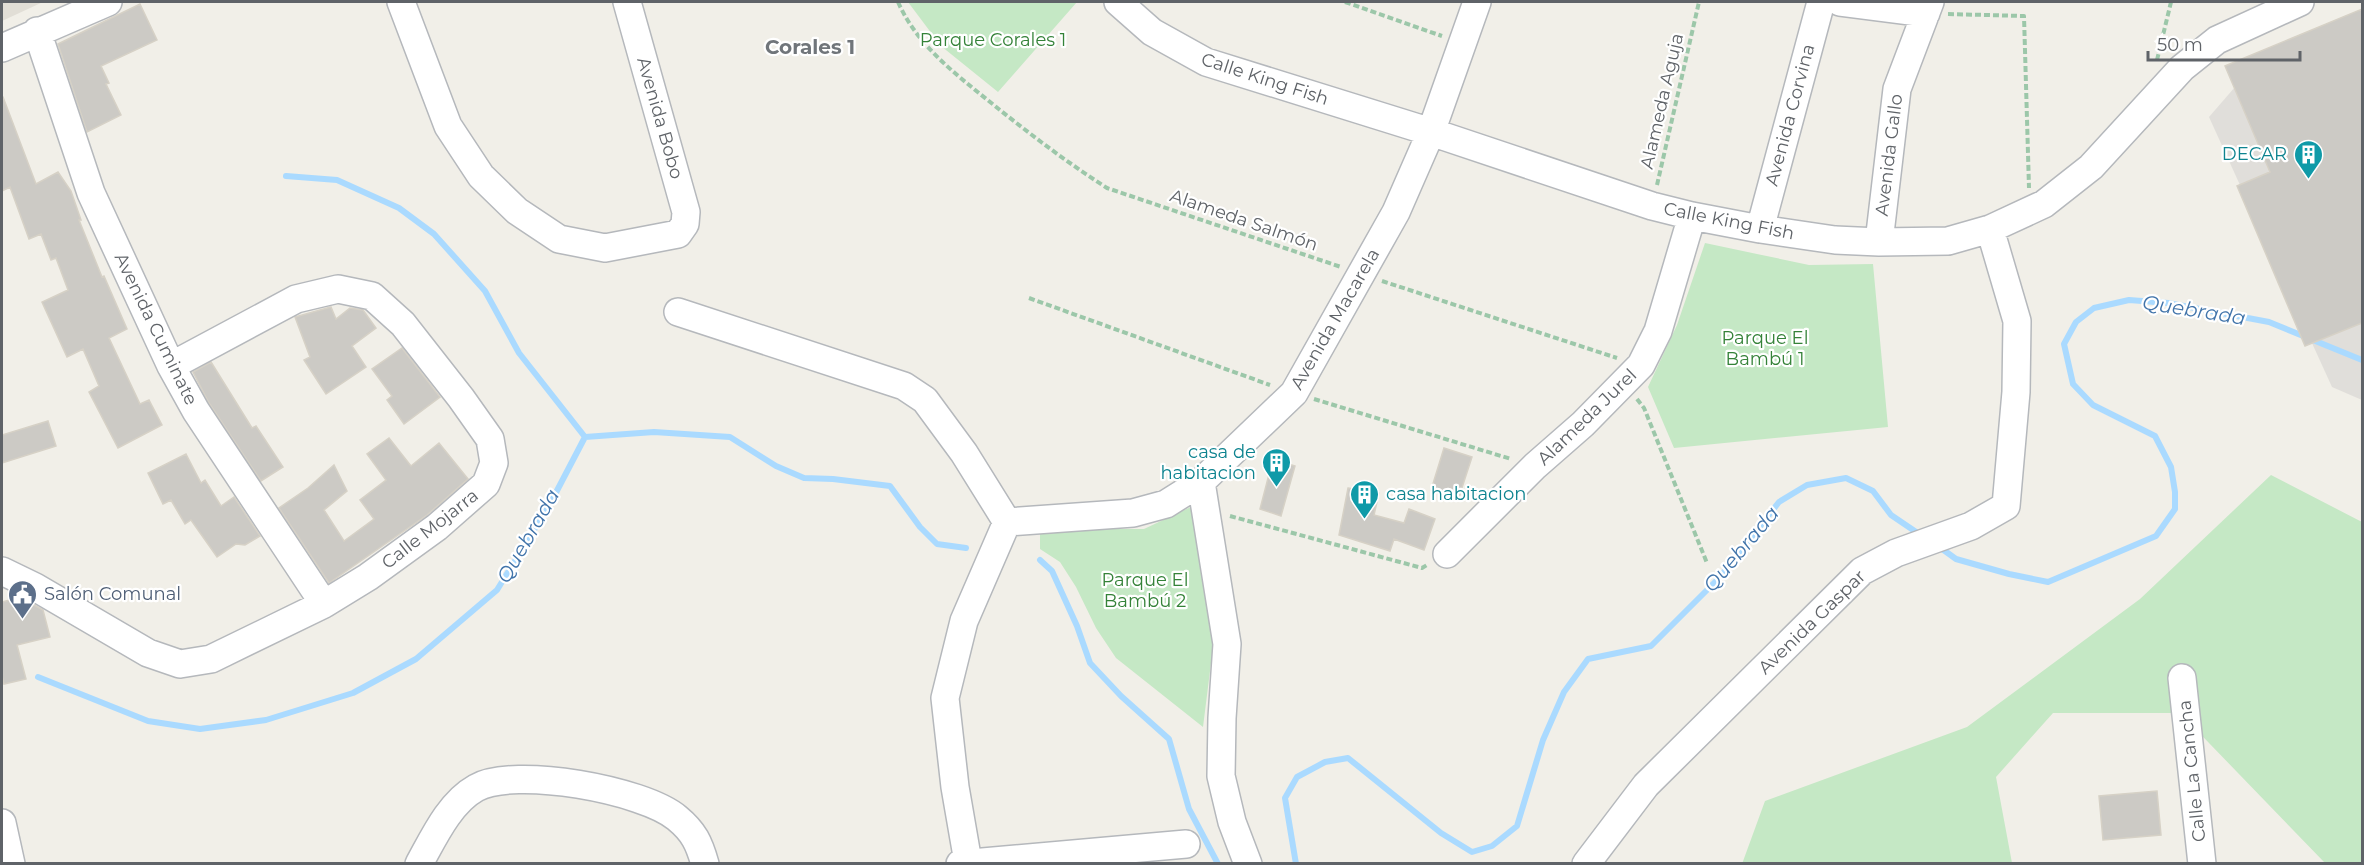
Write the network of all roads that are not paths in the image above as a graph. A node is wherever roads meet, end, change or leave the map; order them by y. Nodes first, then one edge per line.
1 (108, 2) edge
2 (401, 2) edge
3 (627, 2) edge
4 (1118, 2) edge
5 (1477, 2) edge
6 (1821, 2) edge
7 (1840, 2) edge
8 (2300, 2) edge
9 (1928, 7) edge
10 (37, 31) junction
11 (2, 48) edge
12 (1431, 132) junction
13 (1692, 216) junction
14 (1760, 229) junction
15 (1990, 229) junction
16 (1879, 242) junction
17 (678, 312) dead end
18 (171, 366) junction
19 (1201, 482) junction
20 (1007, 522) junction
21 (1447, 554) road end
22 (2, 571) edge
23 (324, 604) junction
24 (2182, 678) dead end
25 (2, 823) edge
26 (1186, 844) dead end
27 (964, 863) edge
28 (11, 864) edge
29 (418, 864) edge
30 (705, 864) edge
31 (1248, 864) edge
32 (1586, 864) edge
33 (2202, 864) edge

1 - 10 street
2 - 3 street, Avenida Bobo
4 - 12 street, Calle King Fish
5 - 12 street, Avenida Macarela
6 - 14 street, Avenida Corvina
7 - 9 street
8 - 15 street, Calle King Fish
9 - 16 street, Avenida Gallo
10 - 11 street
10 - 18 street, Avenida Cuminate
12 - 13 street, Calle King Fish
12 - 19 street, Avenida Macarela
13 - 14 street, Calle King Fish
13 - 21 street, Alameda Jurel
14 - 16 street, Calle King Fish
15 - 16 street, Calle King Fish
15 - 32 street, Avenida Gaspar
17 - 20 street
18 - 23 street, Avenida Cuminate
18 - 23 street, Calle Mojarra
19 - 20 street, Avenida Macarela
19 - 31 street
20 - 27 street
22 - 23 street, Calle Mojarra
24 - 33 street, Calle La Cancha
25 - 28 street
26 - 27 street
29 - 30 street

